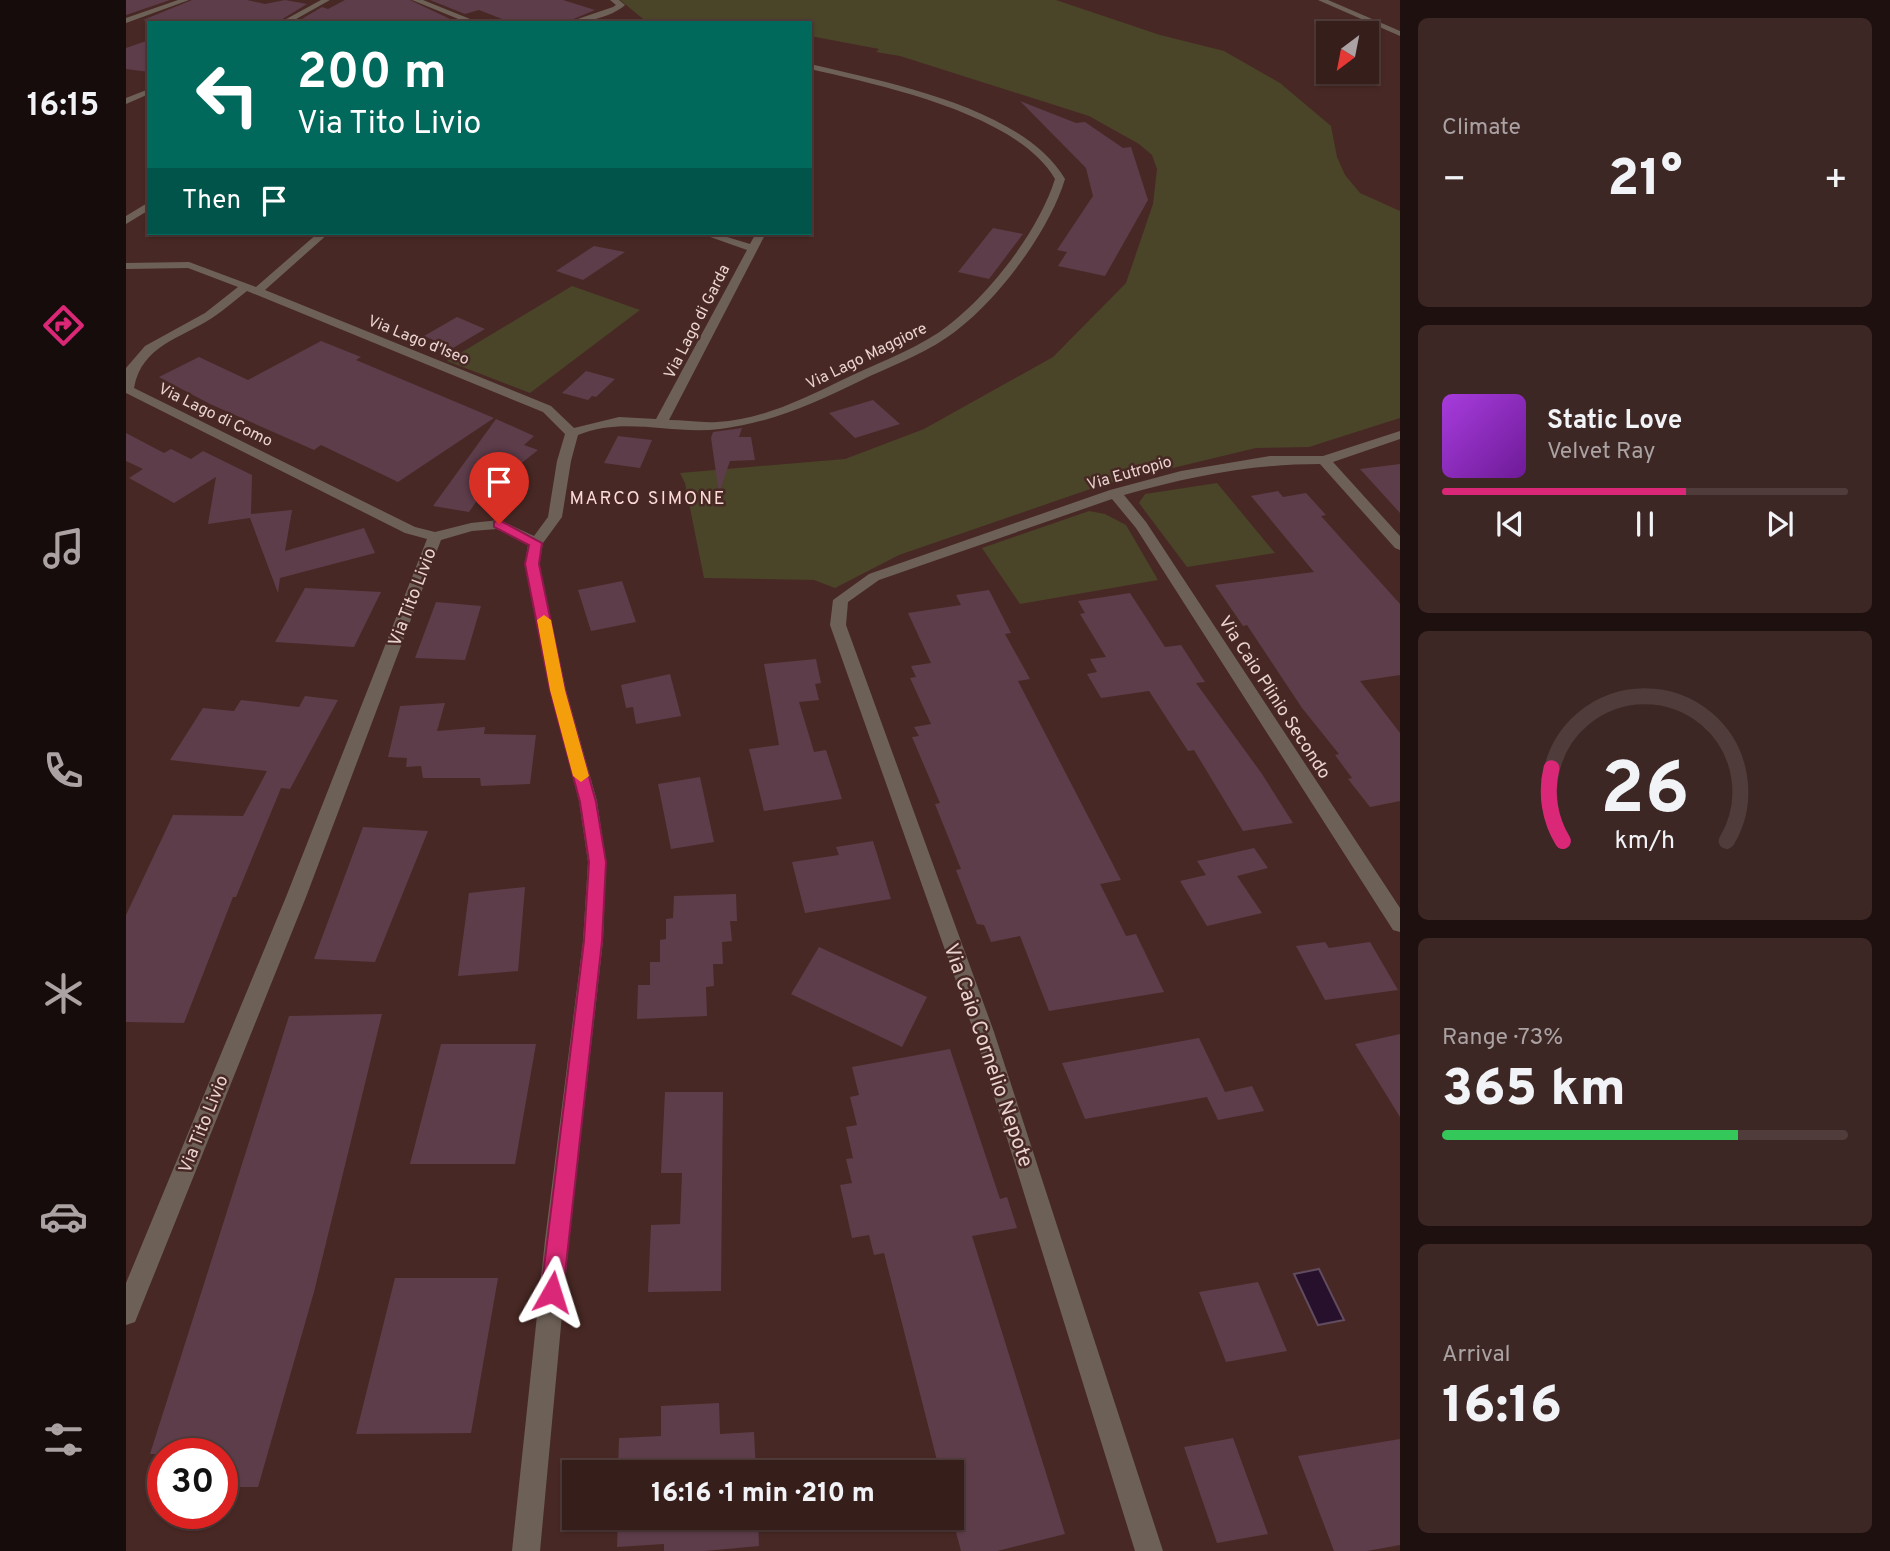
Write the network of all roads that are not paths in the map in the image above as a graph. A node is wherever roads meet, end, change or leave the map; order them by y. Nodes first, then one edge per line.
1 (185, 0) edge
2 (326, 0) edge
3 (415, 0) edge
4 (614, 0) edge
5 (1322, 0) edge
6 (126, 21) edge
7 (287, 21) edge
8 (471, 21) edge
9 (577, 21) edge
10 (1400, 34) edge
11 (812, 67) edge
12 (147, 92) edge
13 (126, 101) edge
14 (147, 206) edge
15 (126, 220) edge
16 (321, 235) edge
17 (710, 235) edge
18 (760, 235) edge
19 (752, 248) junction
20 (126, 266) edge
21 (252, 289) junction
22 (660, 424) junction
23 (572, 433) junction
24 (1400, 435) edge
25 (1324, 460) junction
26 (1115, 493) junction
27 (435, 537) junction
28 (536, 543) junction
29 (1400, 545) edge
30 (874, 577) joint
31 (1400, 924) edge
32 (126, 1313) edge
33 (526, 1551) edge
34 (1149, 1551) edge

1 - 6 street
2 - 7 street
3 - 8 street
4 - 9 street
5 - 10 street
11 - 22 street, Via Lago Maggiore
12 - 13 street
14 - 15 street
16 - 21 street, Via Lago di Como
17 - 19 street
18 - 19 street, Via Lago di Garda
19 - 22 street, Via Lago di Garda
20 - 21 street, Via Lago d'Iseo
21 - 23 street, Via Lago d'Iseo
21 - 27 street, Via Lago di Como
22 - 23 street, Via Lago Maggiore
23 - 28 street
24 - 25 street, Via Eutropio
25 - 26 street, Via Eutropio
25 - 29 street
26 - 30 street, Via Eutropio
26 - 31 street, Via Caio Plinio Secondo
27 - 28 street, Via Tito Livio
27 - 32 street, Via Tito Livio
28 - 33 street
30 - 34 street, Via Caio Cornelio Nepote

